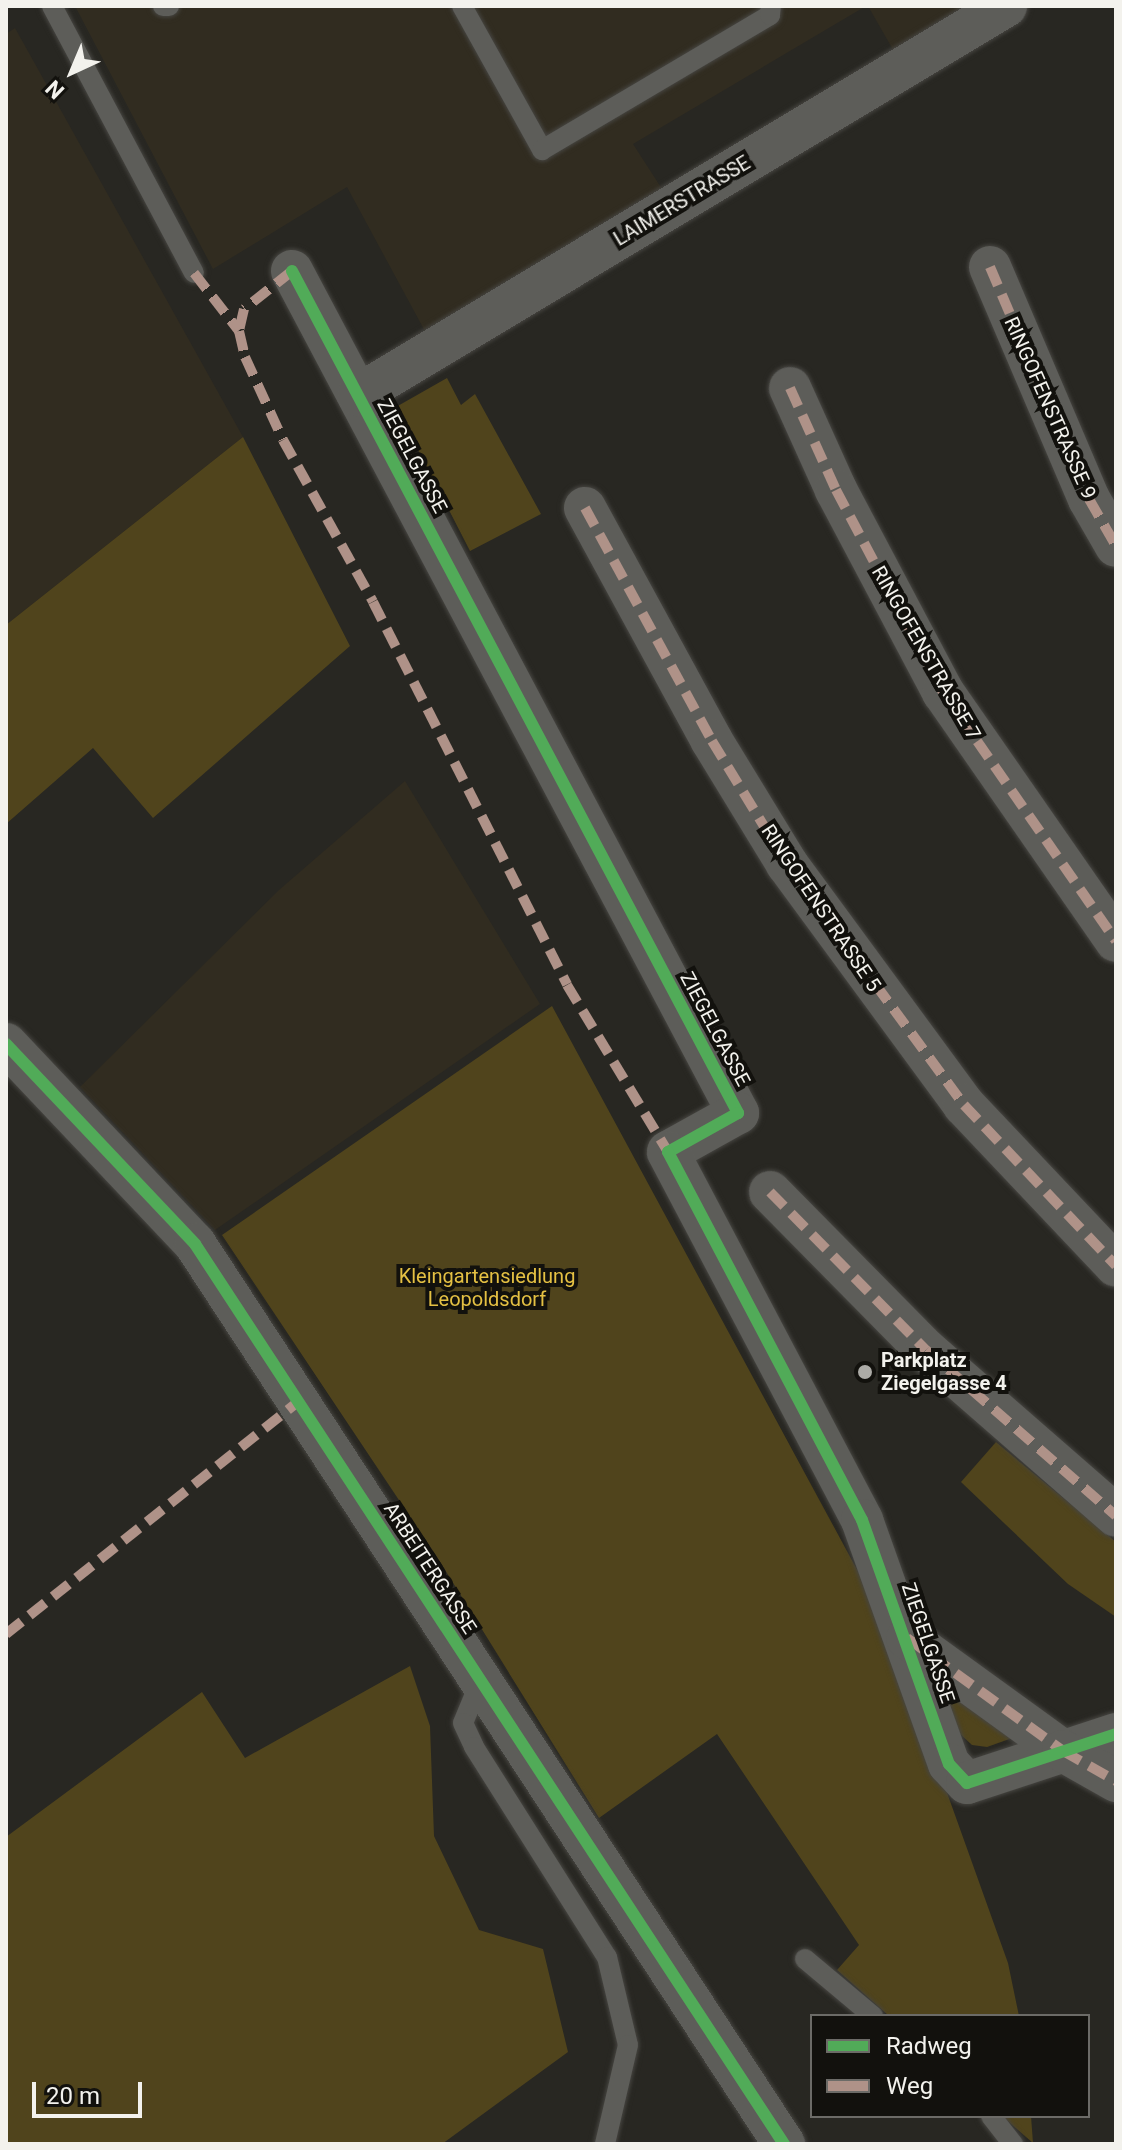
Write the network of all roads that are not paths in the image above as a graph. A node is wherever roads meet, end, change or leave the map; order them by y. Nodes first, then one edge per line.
1 (52, 6) edge
2 (462, 6) edge
3 (771, 6) edge
4 (1006, 6) edge
5 (990, 267) dead end
6 (292, 271) dead end
7 (194, 273) dead end
8 (790, 388) dead end
9 (358, 395) junction
10 (585, 508) dead end
11 (1116, 546) edge
12 (1116, 941) edge
13 (6, 1044) edge
14 (770, 1192) dead end
15 (1116, 1266) edge
16 (1116, 1516) edge
17 (907, 1638) junction
18 (480, 1682) junction
19 (1116, 1734) edge
20 (1063, 1751) junction
21 (1116, 1781) edge
22 (805, 1959) dead end
23 (871, 2014) edge
24 (993, 2118) edge
25 (605, 2144) edge
26 (784, 2144) edge
27 (1013, 2144) edge

1 - 7 lane
2 - 3 lane
4 - 9 street, LAIMERSTRASSE
5 - 11 street, RINGOFENSTRASSE 9
6 - 9 street, ZIEGELGASSE
8 - 12 street, RINGOFENSTRASSE 7
9 - 17 street, ZIEGELGASSE
10 - 15 street, RINGOFENSTRASSE 5
13 - 18 street, ARBEITERGASSE
14 - 16 street
17 - 20 street
17 - 20 street, ZIEGELGASSE
18 - 25 lane
18 - 26 street, ARBEITERGASSE
19 - 20 street
20 - 21 street
22 - 23 lane
24 - 27 lane

